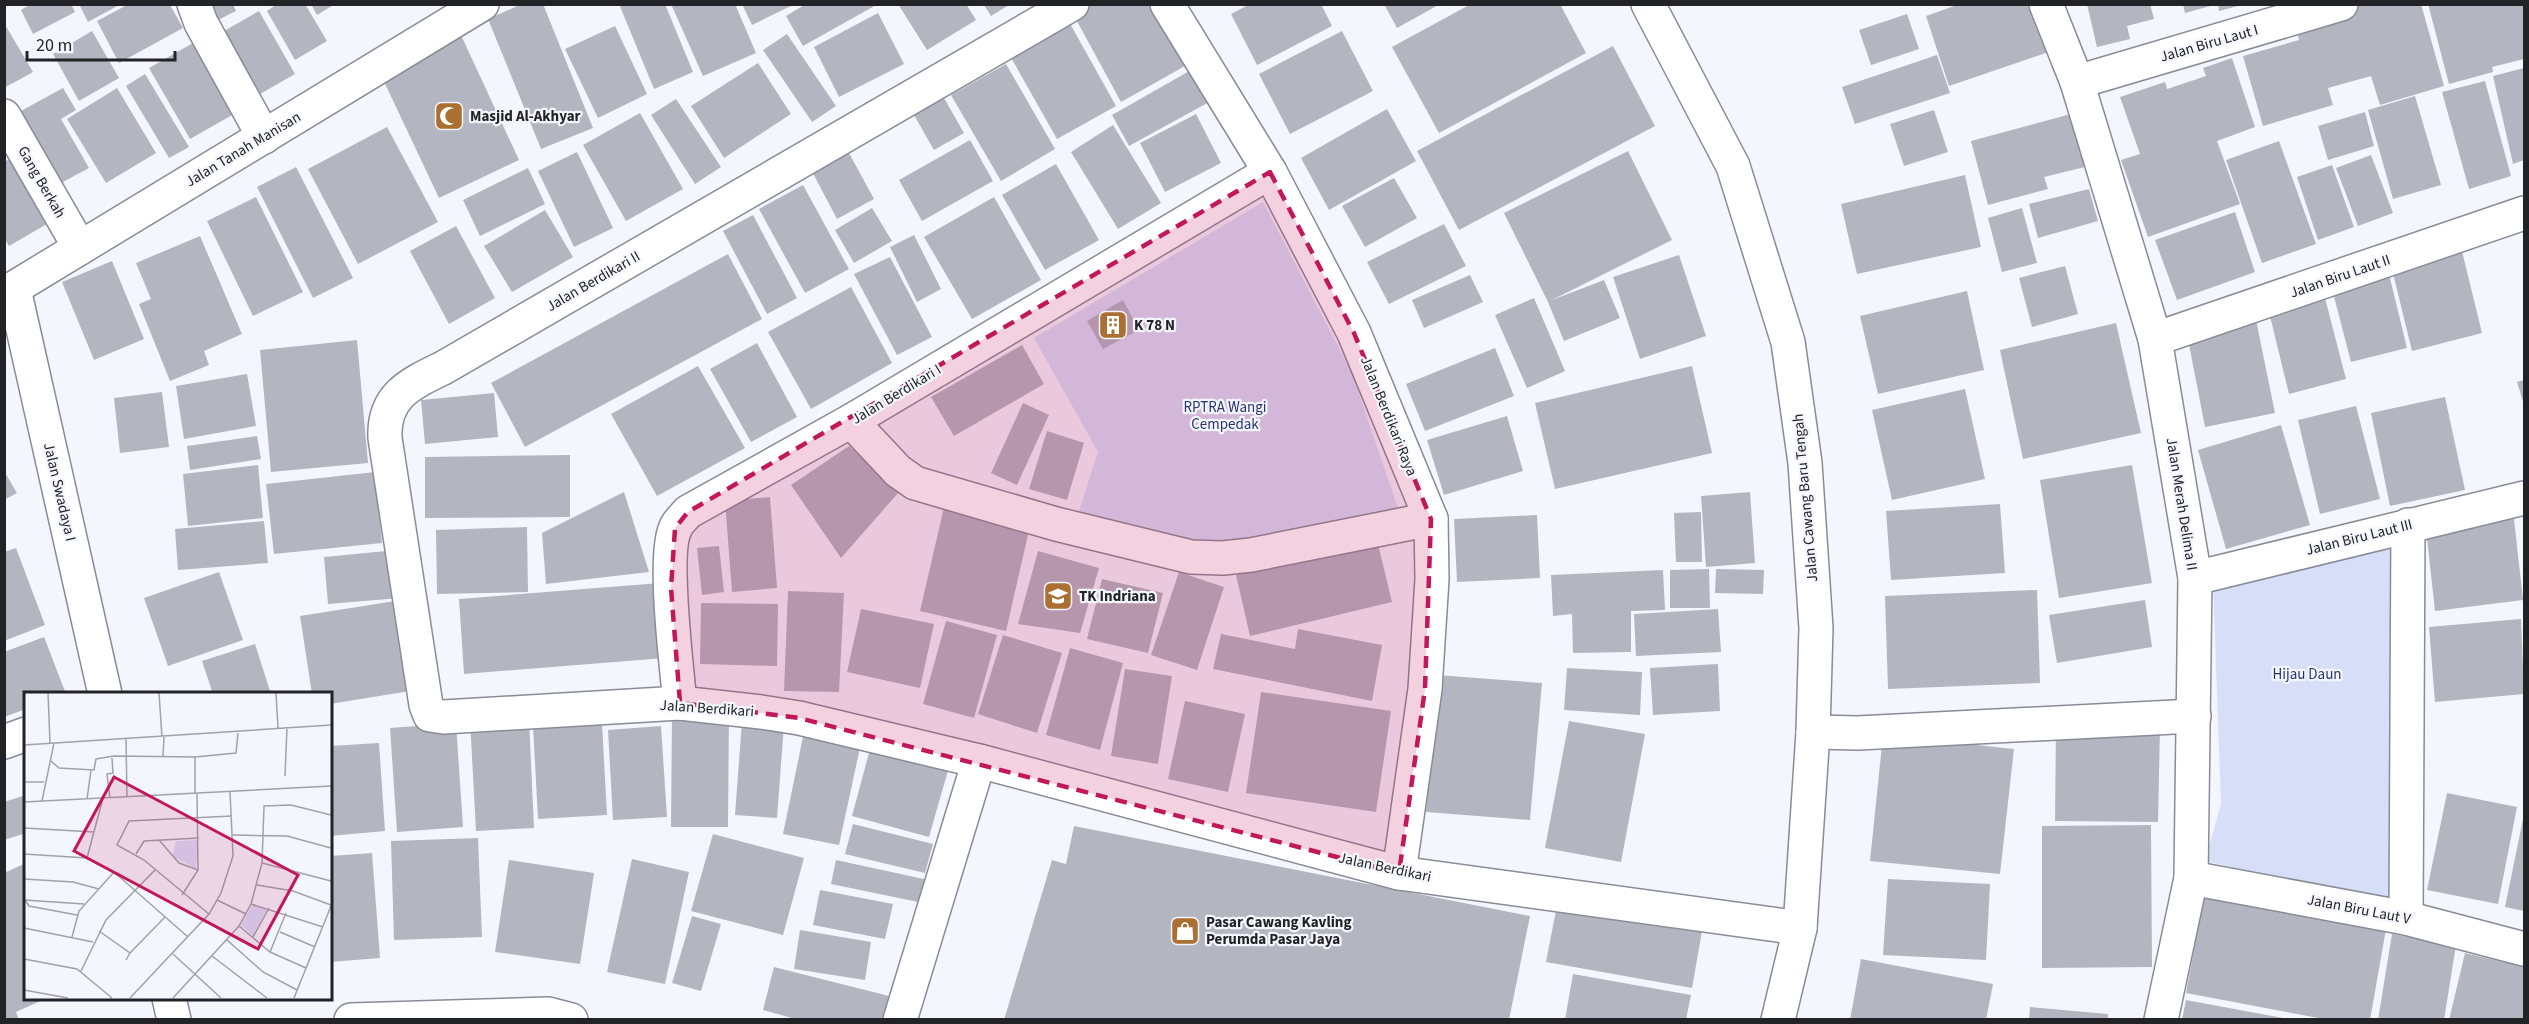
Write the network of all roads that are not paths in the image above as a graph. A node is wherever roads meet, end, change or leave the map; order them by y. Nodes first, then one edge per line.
1 (194, 4) edge
2 (482, 4) edge
3 (1072, 4) edge
4 (1167, 4) edge
5 (1648, 4) edge
6 (2046, 4) edge
7 (2341, 4) edge
8 (2077, 82) junction
9 (4, 116) edge
10 (264, 137) junction
11 (1270, 172) junction
12 (2524, 213) edge
13 (80, 248) junction
14 (9, 292) edge
15 (2155, 339) junction
16 (851, 421) junction
17 (2524, 498) edge
18 (1431, 519) junction
19 (2408, 525) junction
20 (2195, 578) junction
21 (105, 692) edge
22 (680, 703) junction
23 (430, 715) joint
24 (2194, 716) junction
25 (1813, 732) junction
26 (24, 735) edge
27 (4, 742) edge
28 (979, 761) junction
29 (1399, 873) junction
30 (2191, 878) junction
31 (2406, 918) junction
32 (1800, 928) junction
33 (2524, 950) edge
34 (170, 1000) edge
35 (555, 1018) edge
36 (174, 1020) edge
37 (351, 1020) edge
38 (900, 1020) edge
39 (1778, 1020) edge
40 (2161, 1020) edge

1 - 10 street
2 - 10 street, Jalan Tanah Manisan
3 - 23 street, Jalan Berdikari II
4 - 11 street, Jalan Berdikari Raya
5 - 25 street, Jalan Cawang Baru Tengah
6 - 8 street, Jalan Merah Delima II
7 - 8 street, Jalan Biru Laut I
8 - 15 street, Jalan Merah Delima II
9 - 13 street, Gang Berkah
10 - 13 street, Jalan Tanah Manisan
11 - 16 street, Jalan Berdikari I
11 - 18 street, Jalan Berdikari Raya
12 - 15 street, Jalan Biru Laut II
13 - 14 street, Jalan Tanah Manisan
14 - 21 street, Jalan Swadaya I
15 - 20 street, Jalan Merah Delima II
16 - 18 street
16 - 22 street, Jalan Berdikari I
17 - 19 street, Jalan Biru Laut III
18 - 29 street, Jalan Berdikari Raya
19 - 20 street, Jalan Biru Laut III
19 - 31 street
20 - 24 street, Jalan Merah Delima II
22 - 23 street, Jalan Berdikari
22 - 28 street, Jalan Berdikari
24 - 25 street
24 - 30 street, Jalan Merah Delima II
25 - 32 street, Jalan Cawang Baru Tengah
26 - 27 street
28 - 29 street, Jalan Berdikari
28 - 38 street
29 - 32 street, Jalan Berdikari
30 - 31 street, Jalan Biru Laut V
30 - 40 street, Jalan Merah Delima II
31 - 33 street, Jalan Biru Laut V
32 - 39 street, Jalan Cawang Baru Tengah
34 - 36 street
35 - 37 street

